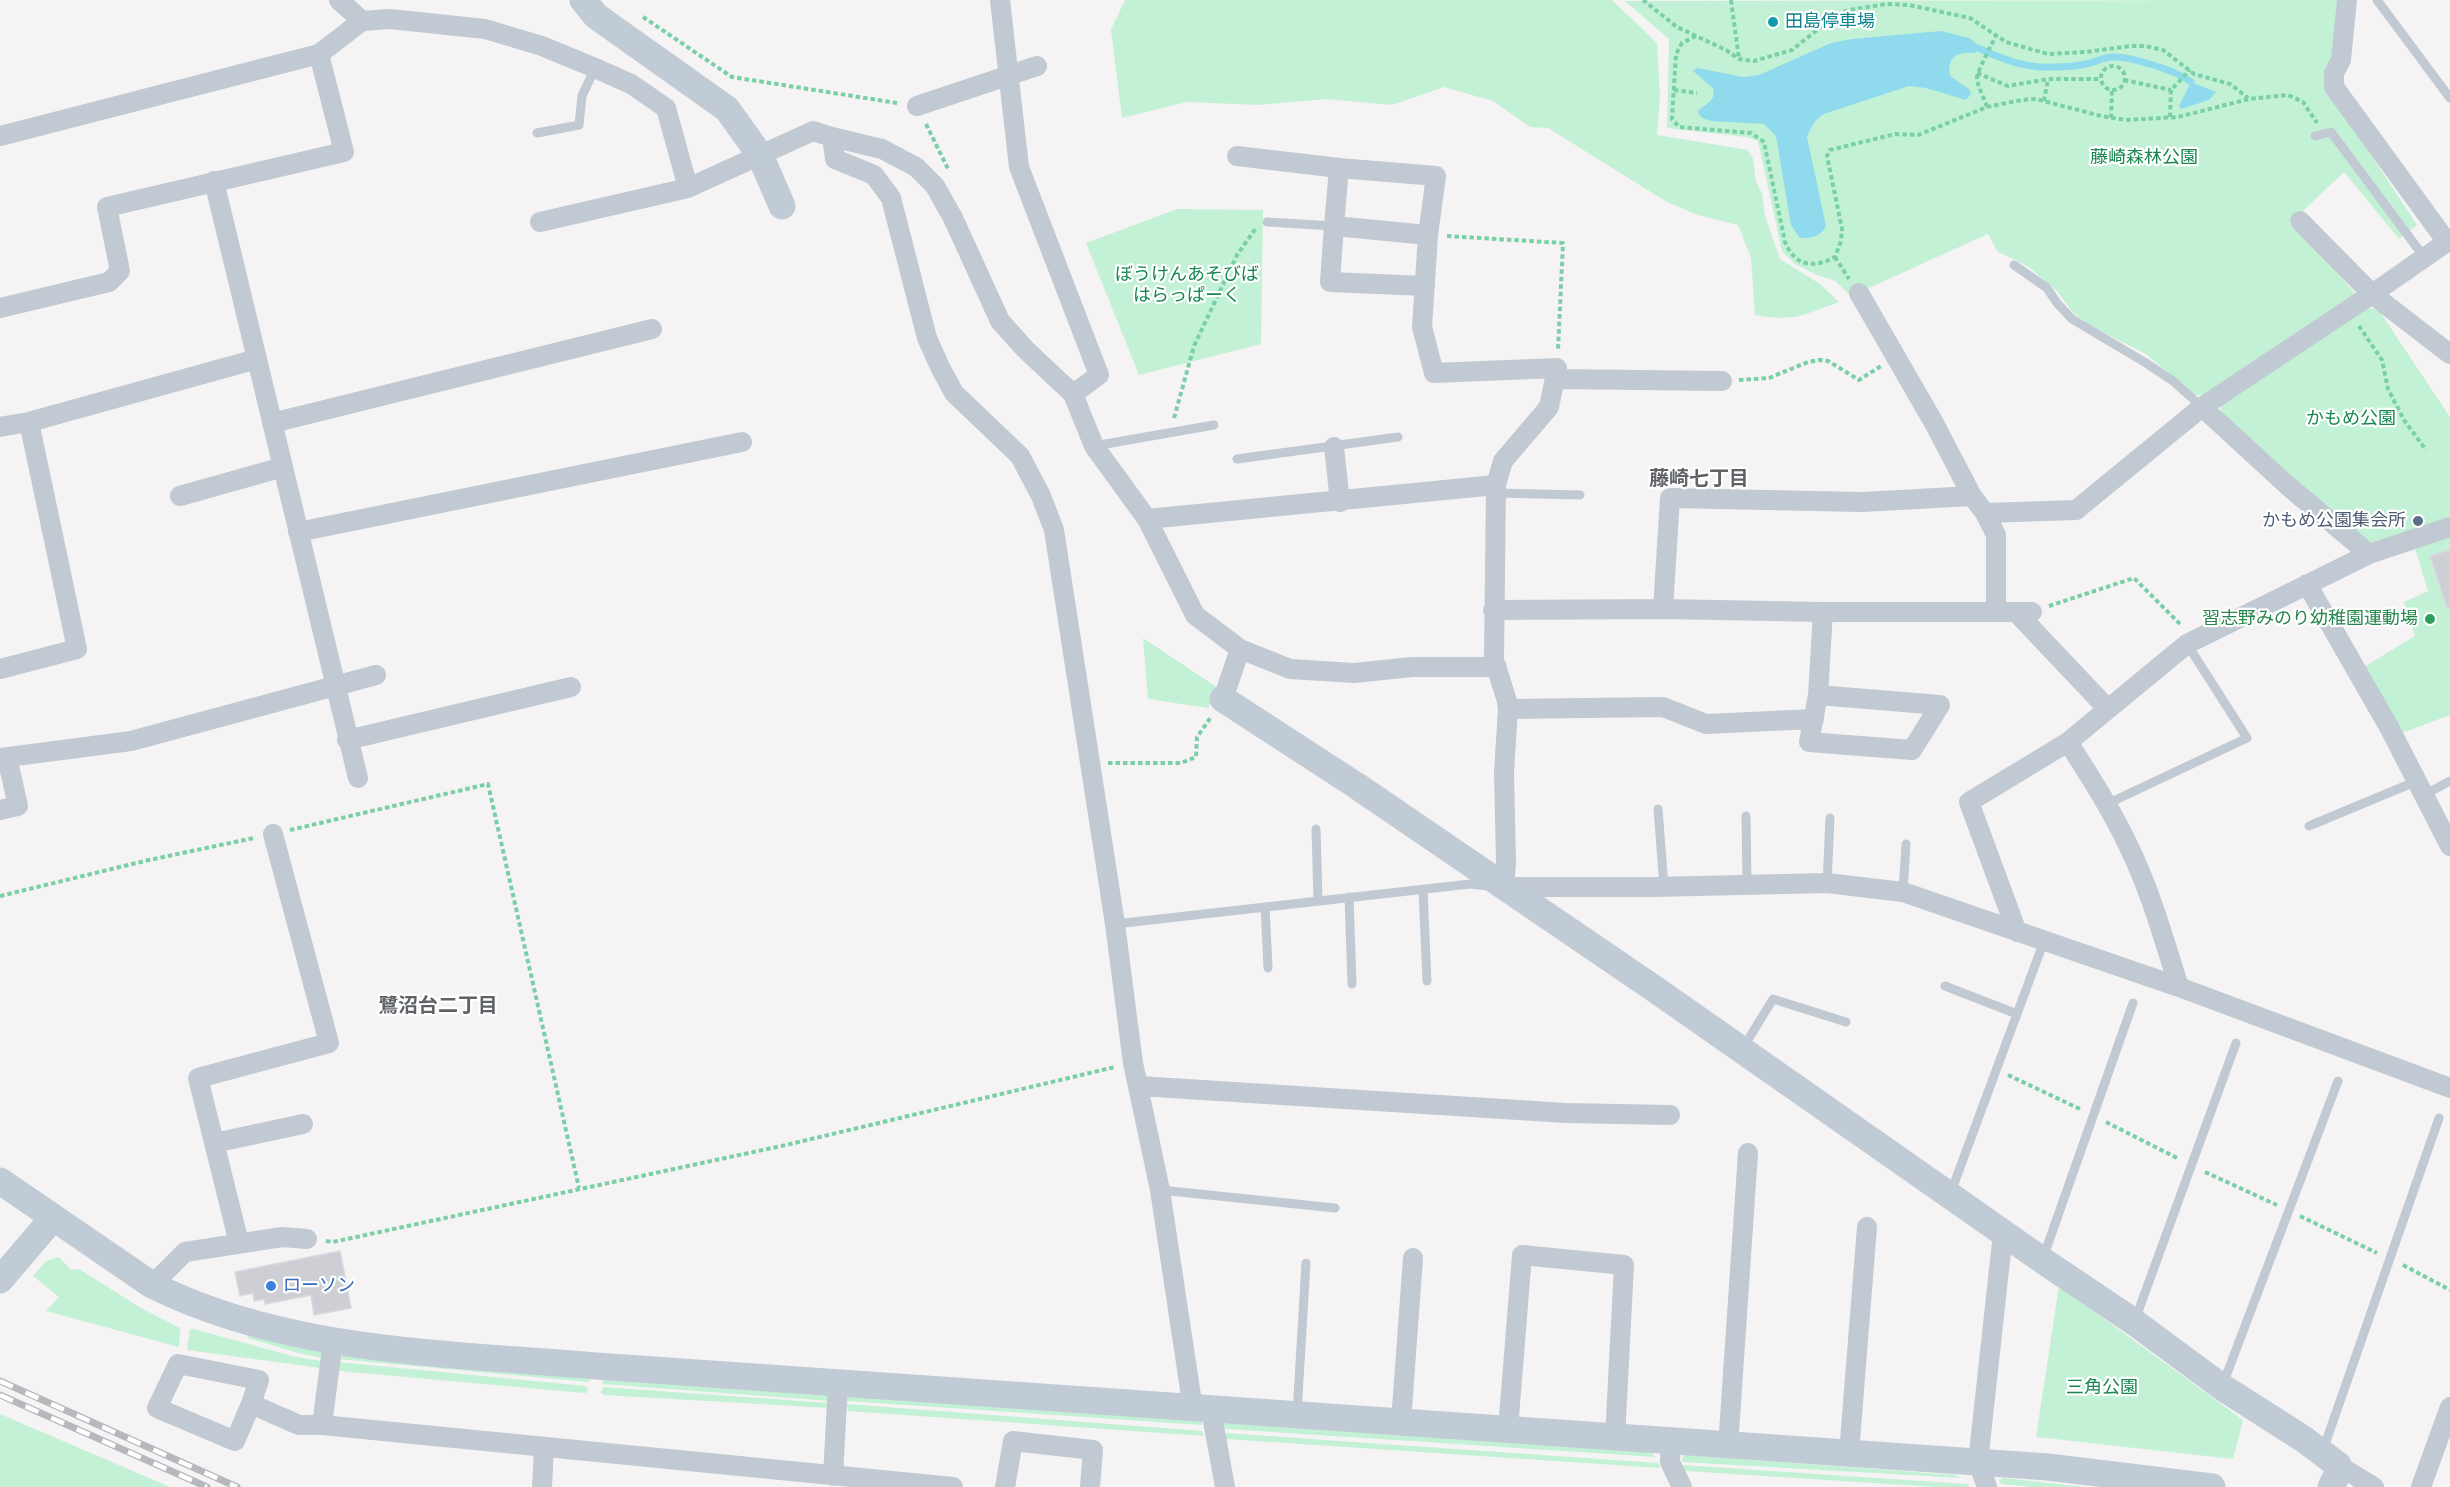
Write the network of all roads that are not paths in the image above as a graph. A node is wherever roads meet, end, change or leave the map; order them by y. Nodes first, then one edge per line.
1 (339, 0) edge
2 (583, 0) edge
3 (1000, 0) edge
4 (2347, 0) edge
5 (2377, 0) edge
6 (362, 21) junction
7 (319, 54) junction
8 (1037, 66) dead end
9 (595, 68) junction
10 (1008, 76) junction
11 (2450, 98) edge
12 (917, 106) dead end
13 (537, 133) dead end
14 (2319, 135) road end
15 (0, 136) edge
16 (832, 137) junction
17 (760, 155) junction
18 (1237, 156) dead end
19 (1339, 168) junction
20 (214, 181) junction
21 (687, 188) junction
22 (782, 206) dead end
23 (2300, 221) dead end
24 (540, 222) dead end
25 (1267, 222) road end
26 (1334, 226) junction
27 (1428, 235) junction
28 (2448, 241) edge
29 (2424, 257) junction
30 (2014, 265) dead end
31 (1425, 286) junction
32 (1859, 292) dead end
33 (2372, 294) junction
34 (0, 308) edge
35 (652, 329) dead end
36 (2450, 354) edge
37 (257, 359) junction
38 (1556, 373) junction
39 (1722, 381) road end
40 (1073, 394) junction
41 (2202, 407) junction
42 (29, 422) junction
43 (272, 423) junction
44 (1214, 425) dead end
45 (0, 427) edge
46 (1398, 437) dead end
47 (742, 442) dead end
48 (1094, 446) junction
49 (1334, 447) junction
50 (1238, 459) dead end
51 (283, 467) junction
52 (1496, 489) junction
53 (1580, 495) dead end
54 (180, 496) dead end
55 (1972, 496) junction
56 (1340, 502) junction
57 (1985, 513) junction
58 (1147, 519) junction
59 (2450, 527) edge
60 (298, 532) junction
61 (2369, 554) junction
62 (2307, 584) junction
63 (1663, 609) junction
64 (1494, 610) junction
65 (1823, 612) junction
66 (1996, 612) junction
67 (2192, 642) junction
68 (1240, 649) junction
69 (1497, 667) junction
70 (0, 669) edge
71 (376, 675) dead end
72 (335, 685) junction
73 (571, 687) dead end
74 (1818, 695) junction
75 (1223, 699) joint
76 (2107, 708) junction
77 (1508, 710) junction
78 (1814, 719) junction
79 (347, 740) junction
80 (2068, 742) junction
81 (4, 758) edge
82 (357, 778) dead end
83 (2450, 781) edge
84 (2421, 788) junction
85 (2107, 804) junction
86 (1658, 809) dead end
87 (0, 810) edge
88 (1746, 816) dead end
89 (1830, 818) dead end
90 (2309, 826) dead end
91 (1316, 829) dead end
92 (273, 834) road end
93 (1906, 844) dead end
94 (2450, 846) edge
95 (1827, 883) junction
96 (1747, 885) junction
97 (1504, 887) junction
98 (1664, 887) junction
99 (1424, 890) junction
100 (1903, 892) junction
101 (1349, 897) junction
102 (1318, 901) junction
103 (1265, 907) junction
104 (1115, 924) junction
105 (2017, 932) junction
106 (2044, 941) junction
107 (1268, 968) dead end
108 (1427, 981) dead end
109 (1352, 984) dead end
110 (1946, 986) dead end
111 (2179, 987) junction
112 (2133, 1003) dead end
113 (2017, 1014) junction
114 (1846, 1022) dead end
115 (2236, 1042) dead end
116 (1742, 1050) junction
117 (2338, 1081) dead end
118 (1139, 1086) junction
119 (2450, 1088) edge
120 (1670, 1115) dead end
121 (2439, 1118) dead end
122 (303, 1124) dead end
123 (214, 1143) junction
124 (1748, 1153) dead end
125 (0, 1181) edge
126 (1161, 1190) junction
127 (1949, 1196) junction
128 (1335, 1208) dead end
129 (53, 1218) junction
130 (1867, 1227) dead end
131 (2003, 1233) junction
132 (307, 1239) road end
133 (239, 1243) junction
134 (1413, 1258) dead end
135 (2042, 1260) junction
136 (1306, 1263) dead end
137 (1, 1276) edge
138 (152, 1285) junction
139 (2134, 1322) junction
140 (333, 1341) junction
141 (838, 1383) junction
142 (2222, 1387) junction
143 (251, 1404) junction
144 (2450, 1407) edge
145 (1202, 1409) junction
146 (1297, 1415) junction
147 (1401, 1422) junction
148 (322, 1425) junction
149 (1508, 1429) junction
150 (1615, 1438) junction
151 (1671, 1442) junction
152 (544, 1447) junction
153 (1728, 1447) junction
154 (1849, 1453) junction
155 (2331, 1468) edge
156 (1983, 1475) edge
157 (833, 1476) junction
158 (542, 1487) edge
159 (953, 1487) edge
160 (1005, 1487) edge
161 (1090, 1487) edge
162 (1225, 1487) edge
163 (1682, 1487) edge
164 (2212, 1487) edge
165 (2374, 1487) edge
166 (2421, 1487) edge

1 - 6 street
2 - 17 street
3 - 10 street
4 - 28 street
5 - 11 lane
6 - 7 street
6 - 9 street
7 - 15 street
7 - 20 street
8 - 10 street
9 - 13 lane
9 - 21 street
10 - 12 street
10 - 40 street
14 - 29 lane
16 - 17 street
16 - 40 street
16 - 104 street
17 - 21 street
17 - 22 street
18 - 19 street
19 - 26 street
19 - 27 street
20 - 34 street
20 - 37 street
21 - 24 street
23 - 33 street
25 - 26 lane
26 - 27 street
26 - 31 street
27 - 31 street
28 - 29 street
29 - 33 street
30 - 41 lane
31 - 38 street
32 - 55 street
33 - 36 street
33 - 41 street
35 - 43 street
37 - 42 street
37 - 43 street
38 - 39 street
38 - 52 street
40 - 48 street
41 - 57 street
41 - 61 street
42 - 45 street
42 - 70 street
43 - 51 street
44 - 48 lane
46 - 49 lane
47 - 60 street
48 - 58 street
49 - 50 lane
49 - 56 street
51 - 54 street
51 - 60 street
52 - 53 lane
52 - 56 street
52 - 64 street
55 - 57 street
55 - 63 street
56 - 58 street
57 - 66 street
58 - 68 street
59 - 61 street
60 - 72 street
61 - 62 street
62 - 67 street
62 - 84 street
63 - 64 street
63 - 65 street
64 - 69 street
65 - 66 street
65 - 74 street
66 - 76 street
67 - 76 street
67 - 85 lane
68 - 69 street
68 - 75 street
69 - 77 street
71 - 72 street
72 - 79 street
72 - 81 street
73 - 79 street
74 - 78 street
74 - 78 street
75 - 97 street
76 - 80 street
77 - 78 street
77 - 97 street
79 - 82 street
80 - 85 street
80 - 105 street
81 - 87 street
83 - 84 lane
84 - 90 lane
84 - 94 street
85 - 111 street
86 - 98 lane
88 - 96 lane
89 - 95 lane
91 - 102 lane
92 - 123 street
93 - 100 lane
95 - 96 street
95 - 100 street
96 - 98 street
97 - 98 street
97 - 99 lane
97 - 116 street
99 - 101 lane
99 - 108 lane
100 - 105 street
101 - 102 lane
101 - 109 lane
102 - 103 lane
103 - 104 lane
103 - 107 lane
104 - 118 street
105 - 106 street
106 - 111 street
106 - 113 lane
110 - 113 lane
111 - 119 street
112 - 135 lane
113 - 127 lane
114 - 116 lane
115 - 139 lane
116 - 127 street
117 - 142 lane
118 - 120 street
118 - 126 street
121 - 155 lane
122 - 123 street
123 - 133 street
124 - 153 street
125 - 129 street
126 - 128 lane
126 - 145 street
127 - 131 street
129 - 137 street
129 - 138 street
130 - 154 street
131 - 135 street
131 - 156 street
132 - 133 street
133 - 138 street
134 - 147 street
135 - 139 street
136 - 146 lane
138 - 140 street
139 - 142 street
140 - 141 street
140 - 148 street
141 - 145 street
141 - 157 street
142 - 155 street
143 - 143 street
143 - 148 street
144 - 166 street
145 - 146 street
145 - 162 street
146 - 147 street
147 - 149 street
148 - 152 street
149 - 150 street
149 - 150 street
150 - 151 street
151 - 153 street
151 - 163 street
152 - 157 street
152 - 158 street
153 - 154 street
154 - 156 street
155 - 165 street
156 - 164 street
157 - 159 street
160 - 161 street

